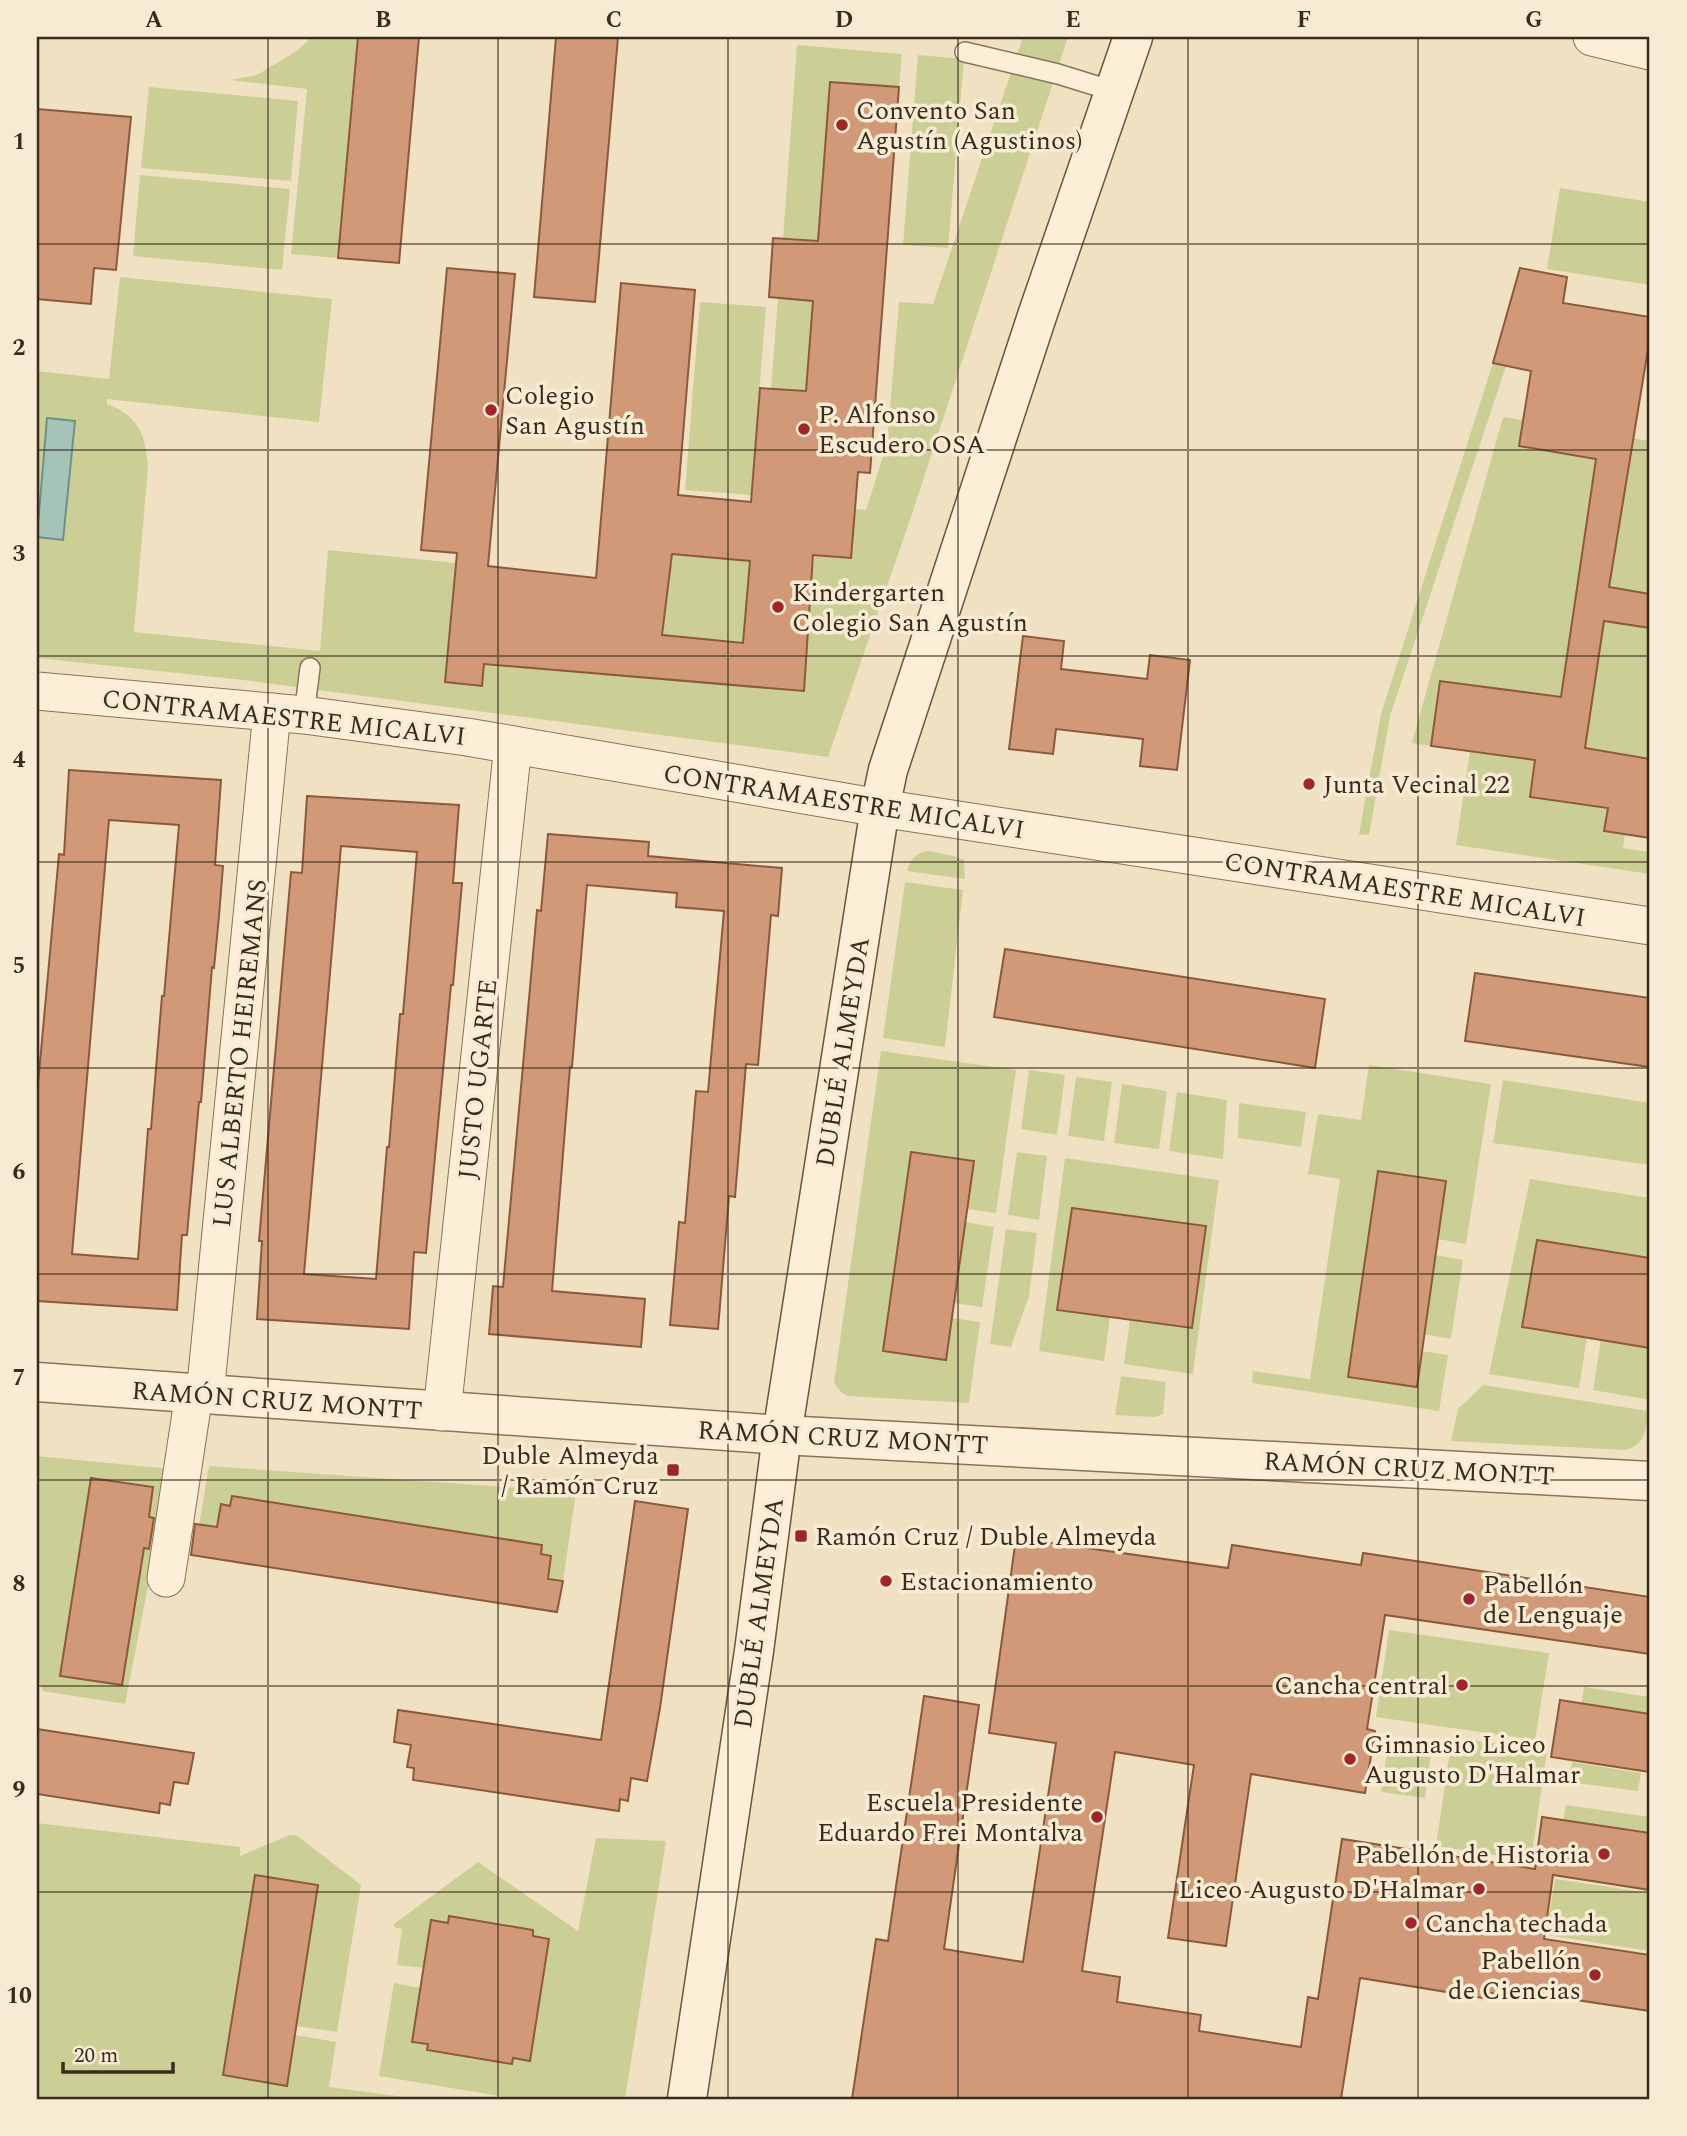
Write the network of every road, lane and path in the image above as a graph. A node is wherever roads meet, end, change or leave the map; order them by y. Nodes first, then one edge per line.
1 (1133, 37) edge
2 (1591, 37) edge
3 (1650, 51) edge
4 (965, 52) dead end
5 (1113, 91) junction
6 (310, 668) dead end
7 (37, 691) edge
8 (288, 714) junction
9 (513, 745) junction
10 (880, 808) junction
11 (1650, 926) edge
12 (37, 1382) edge
13 (200, 1394) junction
14 (442, 1412) junction
15 (782, 1435) junction
16 (1650, 1481) edge
17 (166, 1578) dead end
18 (687, 2099) edge

1 - 5 main road, DUBLÉ ALMEYDA
2 - 3 street
4 - 5 lane
5 - 10 main road, DUBLÉ ALMEYDA
6 - 8 lane
7 - 8 street, CONTRAMAESTRE MICALVI
8 - 9 street, CONTRAMAESTRE MICALVI
8 - 13 street, LUS ALBERTO HEIREMANS
9 - 10 street, CONTRAMAESTRE MICALVI
9 - 14 street, JUSTO UGARTE
10 - 11 street, CONTRAMAESTRE MICALVI
10 - 15 main road, DUBLÉ ALMEYDA
12 - 13 main road, RAMÓN CRUZ MONTT
13 - 14 main road, RAMÓN CRUZ MONTT
13 - 17 street, LUS ALBERTO HEIREMANS
14 - 15 main road, RAMÓN CRUZ MONTT
15 - 16 main road, RAMÓN CRUZ MONTT
15 - 18 main road, DUBLÉ ALMEYDA

